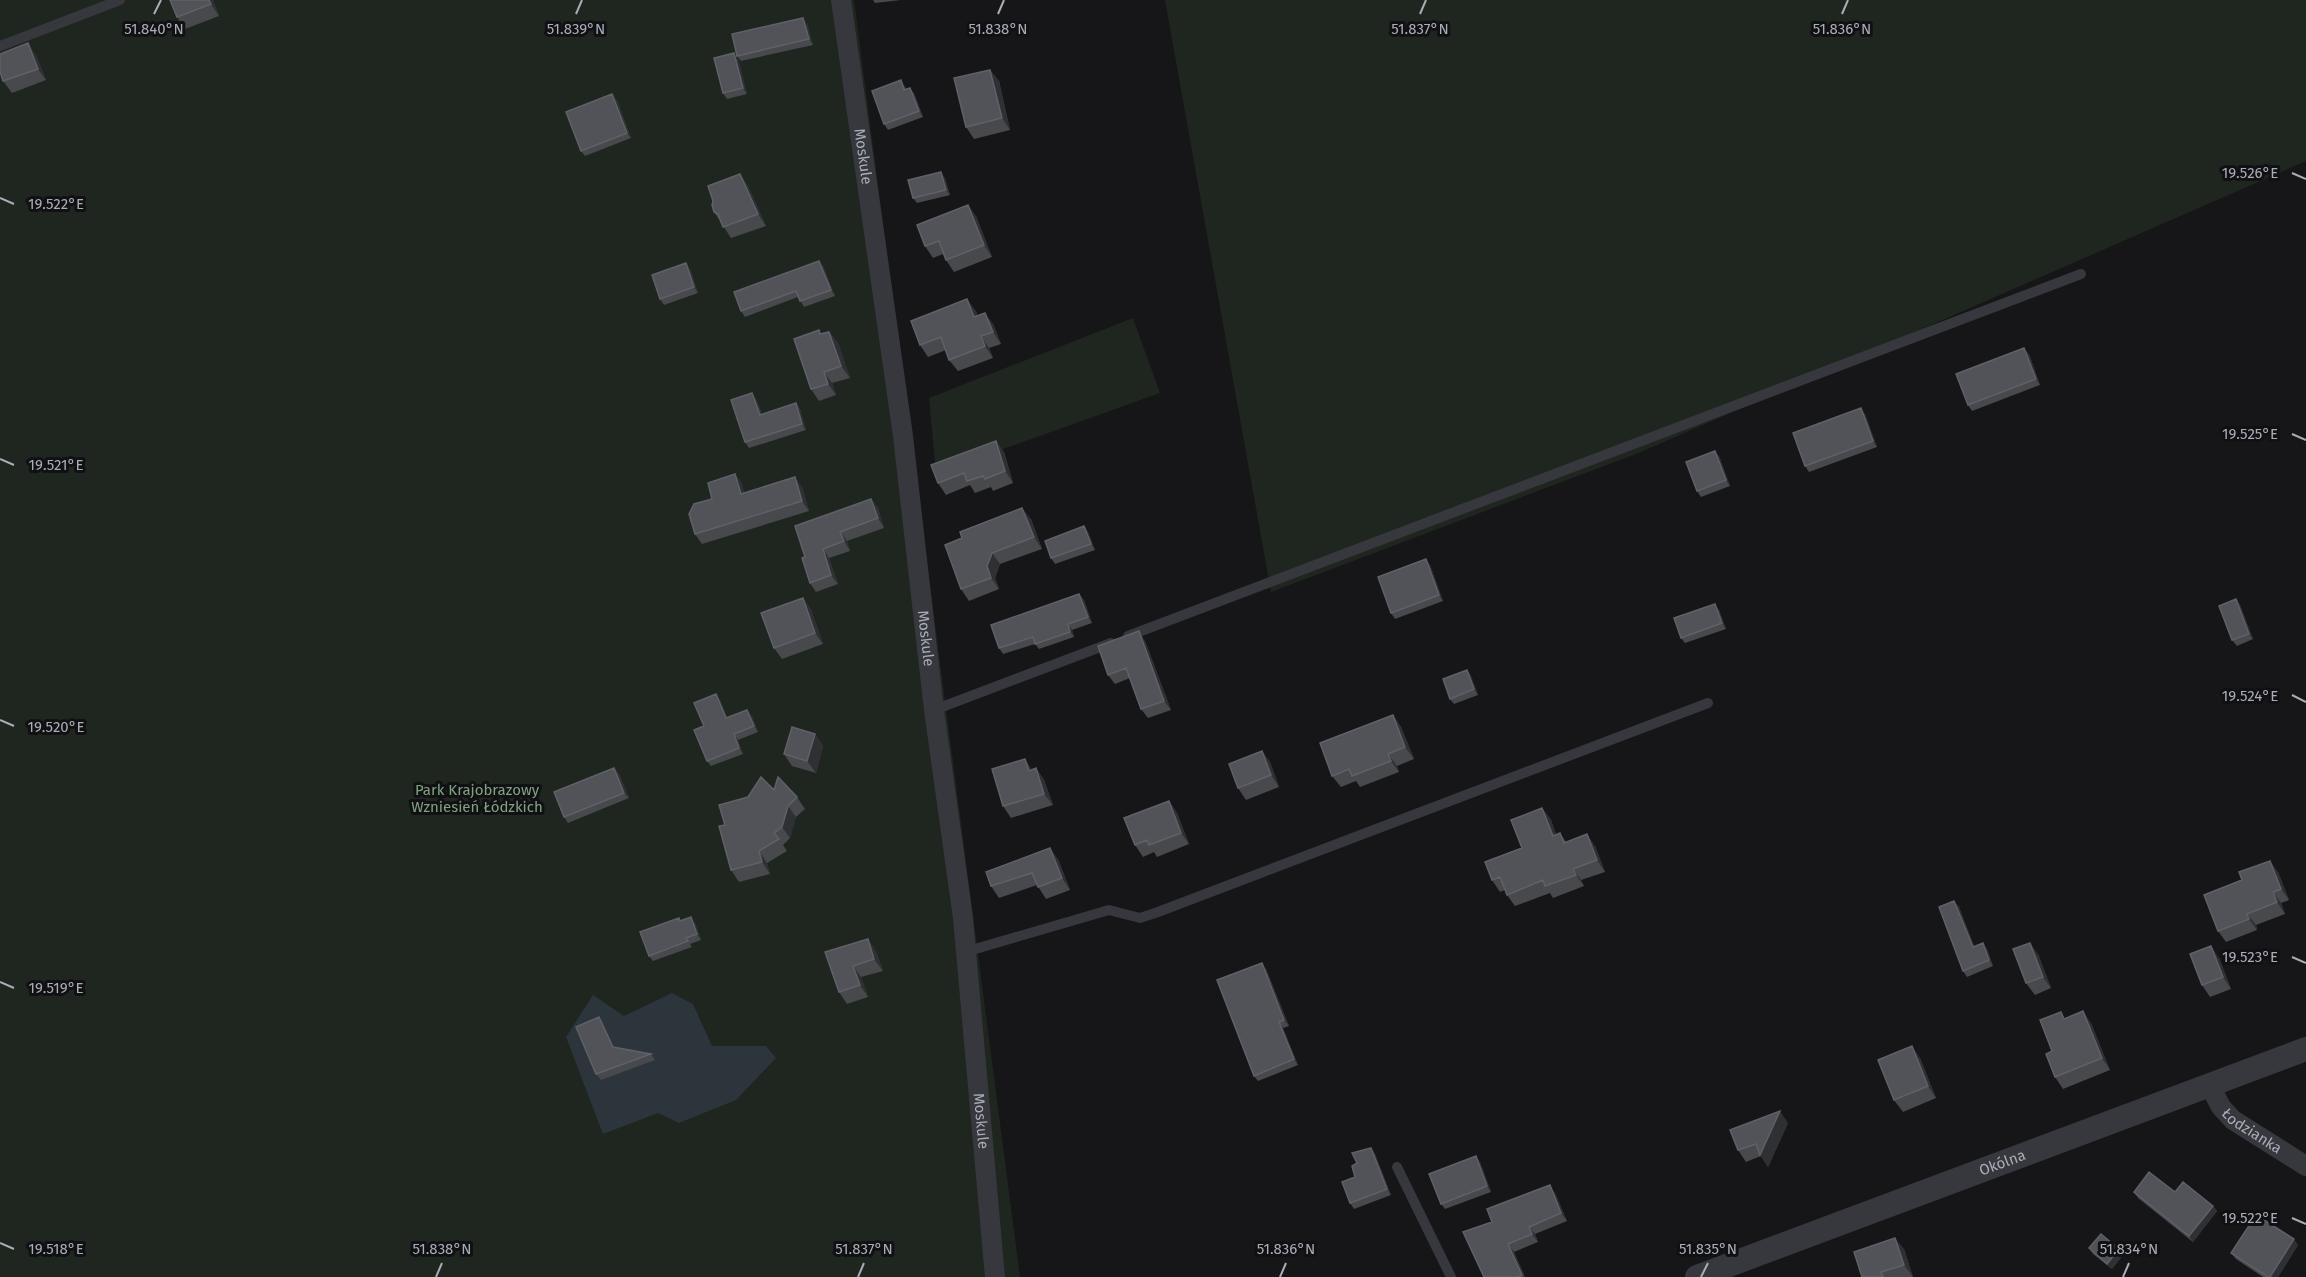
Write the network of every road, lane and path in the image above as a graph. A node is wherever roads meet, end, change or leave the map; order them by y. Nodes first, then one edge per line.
1 (120, 0) edge
2 (841, 0) edge
3 (0, 46) edge
4 (2081, 274) dead end
5 (1708, 703) dead end
6 (934, 710) junction
7 (965, 952) junction
8 (2306, 1049) edge
9 (2210, 1086) junction
10 (2306, 1166) edge
11 (1397, 1167) dead end
12 (994, 1277) edge
13 (1451, 1277) edge
14 (1697, 1277) edge

1 - 3 lane
2 - 6 street, Moskule
4 - 6 lane
5 - 7 lane
6 - 7 street, Moskule
7 - 12 street, Moskule
8 - 9 street, Okólna
9 - 10 street, Łodzianka
9 - 14 street, Okólna
11 - 13 lane

